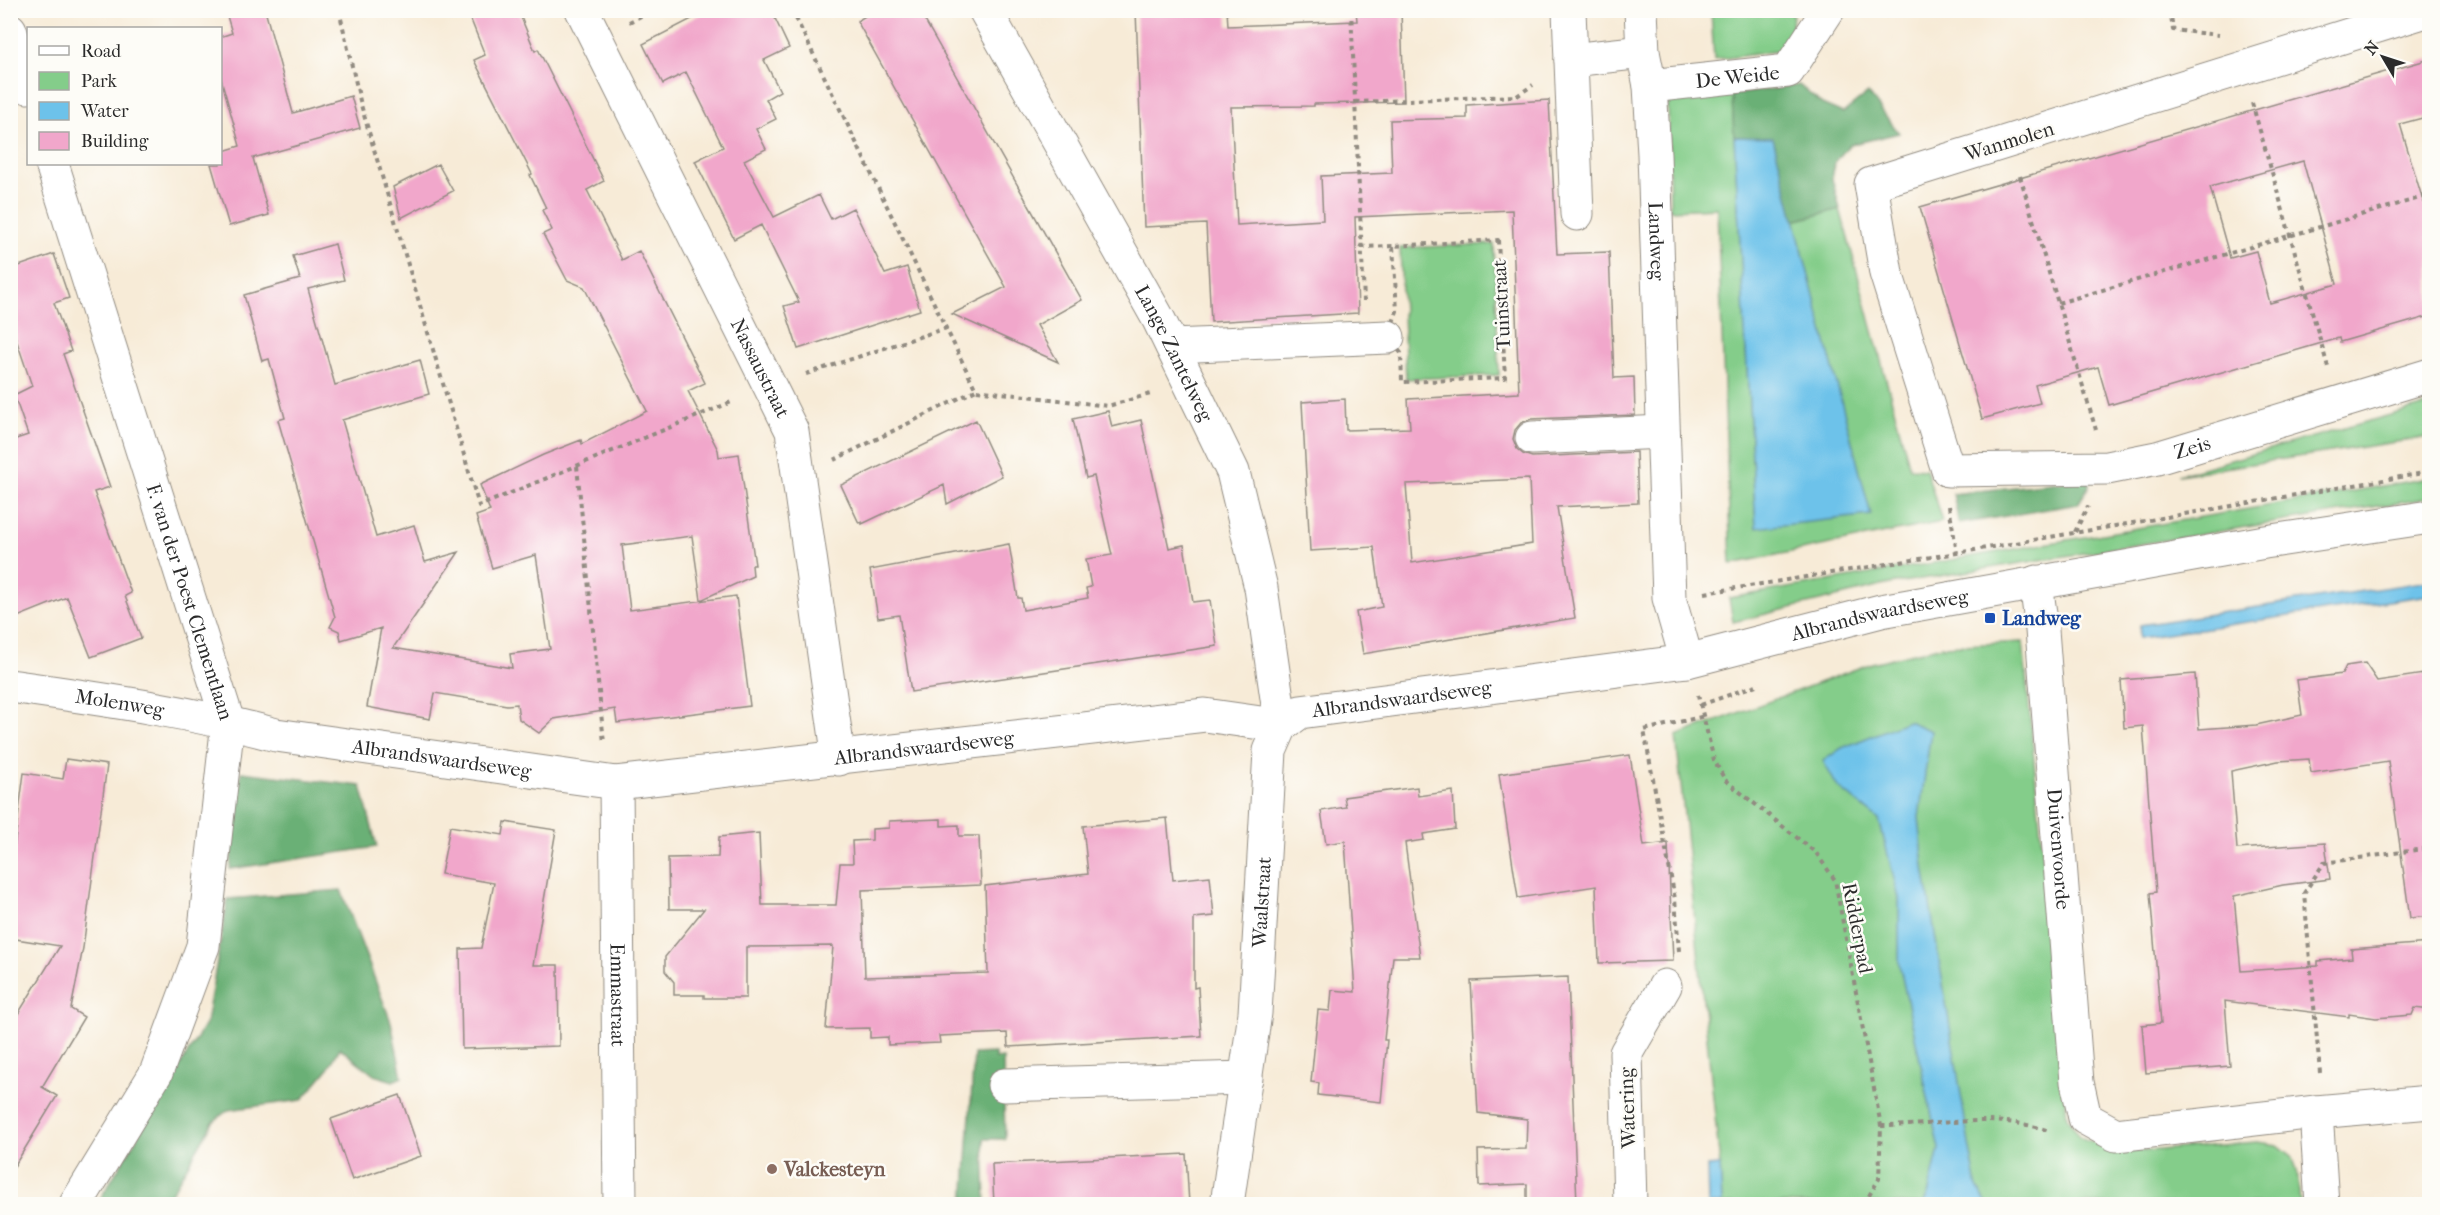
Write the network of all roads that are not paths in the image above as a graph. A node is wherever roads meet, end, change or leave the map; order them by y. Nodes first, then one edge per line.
1 (582, 10) edge
2 (986, 10) edge
3 (1569, 10) edge
4 (1641, 10) edge
5 (1828, 10) edge
6 (2429, 10) edge
7 (10, 30) edge
8 (1643, 52) junction
9 (1571, 60) junction
10 (27, 84) edge
11 (1650, 86) junction
12 (52, 165) edge
13 (1578, 214) dead end
14 (1376, 338) road end
15 (1172, 346) junction
16 (2430, 375) edge
17 (1663, 432) junction
18 (1532, 438) dead end
19 (1948, 470) joint
20 (2430, 517) edge
21 (2036, 582) junction
22 (1687, 661) junction
23 (10, 686) edge
24 (228, 722) junction
25 (1281, 726) junction
26 (839, 759) junction
27 (612, 783) junction
28 (1665, 986) road end
29 (1246, 1078) junction
30 (1004, 1085) dead end
31 (2430, 1102) edge
32 (2316, 1112) junction
33 (76, 1204) edge
34 (620, 1204) edge
35 (1227, 1204) edge
36 (1630, 1204) edge
37 (2322, 1204) edge

1 - 26 street, Nassaustraat
2 - 15 street, Lange Zantelweg
3 - 9 street
4 - 8 street, Landweg
5 - 11 street, De Weide
6 - 19 street, Wanmolen
7 - 10 street
8 - 9 street
8 - 11 street, Landweg
9 - 13 street
11 - 17 street, Landweg
12 - 24 street, F. van der Poest Clementlaan
14 - 15 street
15 - 25 street, Lange Zantelweg
16 - 19 street, Zeis
17 - 18 street
17 - 22 street, Landweg
20 - 21 street, Albrandswaardseweg
21 - 22 street, Albrandswaardseweg
21 - 32 street, Duivenvoorde
22 - 25 street, Albrandswaardseweg
23 - 24 street, Molenweg
24 - 27 street, Albrandswaardseweg
24 - 33 street, F. van der Poest Clementlaan
25 - 26 street, Albrandswaardseweg
25 - 29 street, Waalstraat
26 - 27 street, Albrandswaardseweg
27 - 34 street, Emmastraat
28 - 36 street, Watering
29 - 30 street
29 - 35 street, Waalstraat
31 - 32 street
32 - 37 street

